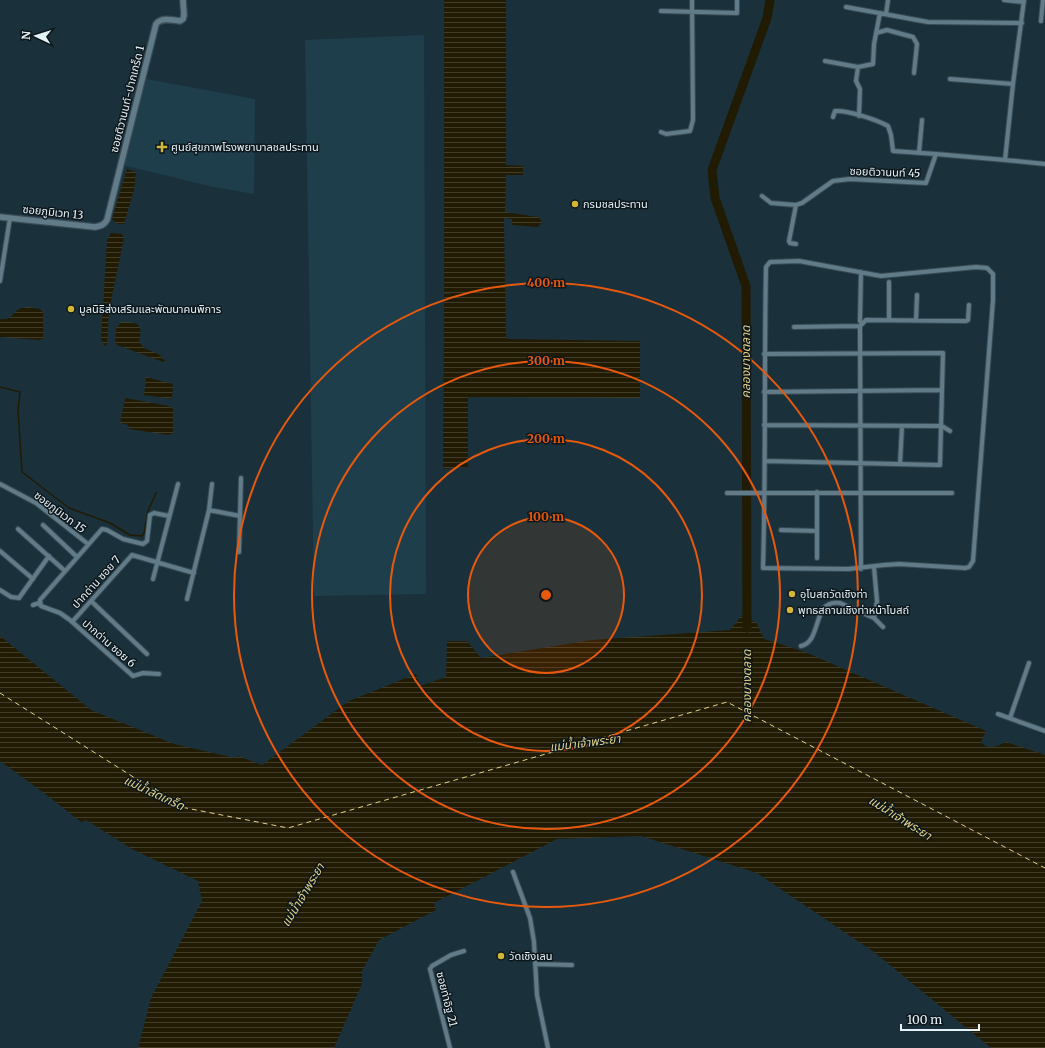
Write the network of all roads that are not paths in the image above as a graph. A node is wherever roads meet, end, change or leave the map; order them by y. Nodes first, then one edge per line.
1 (183, 0) edge
2 (692, 0) edge
3 (738, 0) edge
4 (888, 0) edge
5 (1004, 0) edge
6 (1043, 0) edge
7 (1024, 1) edge
8 (846, 7) dead end
9 (661, 11) dead end
10 (692, 11) junction
11 (880, 13) junction
12 (886, 14) junction
13 (1041, 21) dead end
14 (1022, 23) junction
15 (876, 33) junction
16 (825, 61) dead end
17 (858, 67) junction
18 (914, 73) dead end
19 (950, 79) dead end
20 (1013, 84) junction
21 (859, 116) junction
22 (833, 117) dead end
23 (922, 120) dead end
24 (661, 132) dead end
25 (919, 153) junction
26 (936, 154) junction
27 (1005, 160) junction
28 (1045, 164) edge
29 (762, 196) dead end
30 (796, 205) junction
31 (0, 217) edge
32 (10, 218) junction
33 (103, 225) joint
34 (796, 244) dead end
35 (861, 272) junction
36 (0, 281) edge
37 (889, 282) dead end
38 (917, 295) dead end
39 (970, 305) dead end
40 (889, 320) junction
41 (916, 320) junction
42 (861, 325) junction
43 (794, 327) dead end
44 (861, 352) junction
45 (764, 354) junction
46 (861, 390) junction
47 (942, 390) junction
48 (764, 392) junction
49 (764, 425) junction
50 (861, 426) junction
51 (902, 426) junction
52 (942, 426) junction
53 (950, 431) dead end
54 (765, 461) junction
55 (861, 463) junction
56 (900, 464) junction
57 (241, 478) dead end
58 (0, 484) edge
59 (178, 484) dead end
60 (212, 484) dead end
61 (817, 492) junction
62 (726, 493) dead end
63 (765, 493) junction
64 (860, 493) junction
65 (952, 493) dead end
66 (209, 510) junction
67 (169, 516) junction
68 (240, 516) junction
69 (43, 525) dead end
70 (18, 529) dead end
71 (781, 530) dead end
72 (817, 531) junction
73 (88, 544) junction
74 (0, 551) edge
75 (239, 552) dead end
76 (49, 556) junction
77 (77, 557) junction
78 (816, 558) dead end
79 (157, 563) junction
80 (874, 567) junction
81 (861, 569) junction
82 (65, 571) junction
83 (194, 573) junction
84 (33, 579) junction
85 (153, 579) dead end
86 (0, 590) edge
87 (187, 599) dead end
88 (91, 601) junction
89 (39, 603) junction
90 (33, 605) dead end
91 (874, 618) junction
92 (72, 622) junction
93 (883, 627) dead end
94 (801, 646) dead end
95 (147, 654) dead end
96 (1029, 663) dead end
97 (159, 674) dead end
98 (998, 714) dead end
99 (1010, 718) junction
100 (1045, 731) edge
101 (513, 872) dead end
102 (464, 951) dead end
103 (535, 964) junction
104 (572, 965) dead end
105 (450, 1048) edge
106 (548, 1048) edge

1 - 33 street, ซอยติวานนท์-ปากเกร็ด 1
2 - 10 street
3 - 10 street
4 - 12 street
5 - 7 street
6 - 13 street
7 - 14 street
8 - 11 street
9 - 10 street
10 - 24 street
11 - 12 street
11 - 15 street
12 - 14 street
14 - 20 street
15 - 17 street
15 - 18 street
16 - 17 street
17 - 21 street
19 - 20 street
20 - 27 street
21 - 22 street
21 - 25 street
23 - 25 street
25 - 26 street
26 - 27 street
26 - 30 street, ซอยติวานนท์ 45
27 - 28 street
29 - 30 street
30 - 34 street
31 - 32 street, ซอยภูมิเวท 13
32 - 33 street, ซอยภูมิเวท 13
32 - 36 street
35 - 42 street
35 - 45 street
35 - 80 street
37 - 40 street
38 - 41 street
39 - 41 street
40 - 41 street
40 - 42 street
42 - 43 street
42 - 44 street
44 - 45 street
44 - 46 street
44 - 47 street
45 - 48 street
46 - 47 street
46 - 48 street
46 - 50 street
47 - 52 street
48 - 49 street
49 - 50 street
49 - 54 street
50 - 51 street
50 - 55 street
51 - 52 street
51 - 56 street
52 - 53 street
52 - 56 street
54 - 55 street
54 - 63 street
55 - 56 street
55 - 64 street
57 - 68 street
58 - 73 street, ซอยภูมิเวท 15
59 - 67 street
60 - 66 street
61 - 63 street
61 - 64 street
61 - 72 street
62 - 63 street
63 - 81 street
64 - 65 street
64 - 81 street
66 - 68 street
66 - 83 street
67 - 73 street
67 - 79 street
68 - 75 street
69 - 77 street
70 - 76 street
71 - 72 street
72 - 78 street
73 - 77 street
74 - 84 street
76 - 82 street
76 - 84 street
77 - 82 street
79 - 83 street
79 - 85 street
79 - 88 street, ปากด่าน ซอย 7
80 - 81 street
80 - 91 street
82 - 89 street
83 - 87 street
84 - 86 street
88 - 92 street, ปากด่าน ซอย 7
88 - 95 street
89 - 90 street
89 - 92 street, ปากด่าน ซอย 6
91 - 93 street
91 - 94 street
92 - 97 street, ปากด่าน ซอย 6
96 - 99 street
98 - 99 street
99 - 100 street
101 - 103 street
102 - 105 street, ซอยท่าอิฐ 21
103 - 104 street
103 - 106 street

